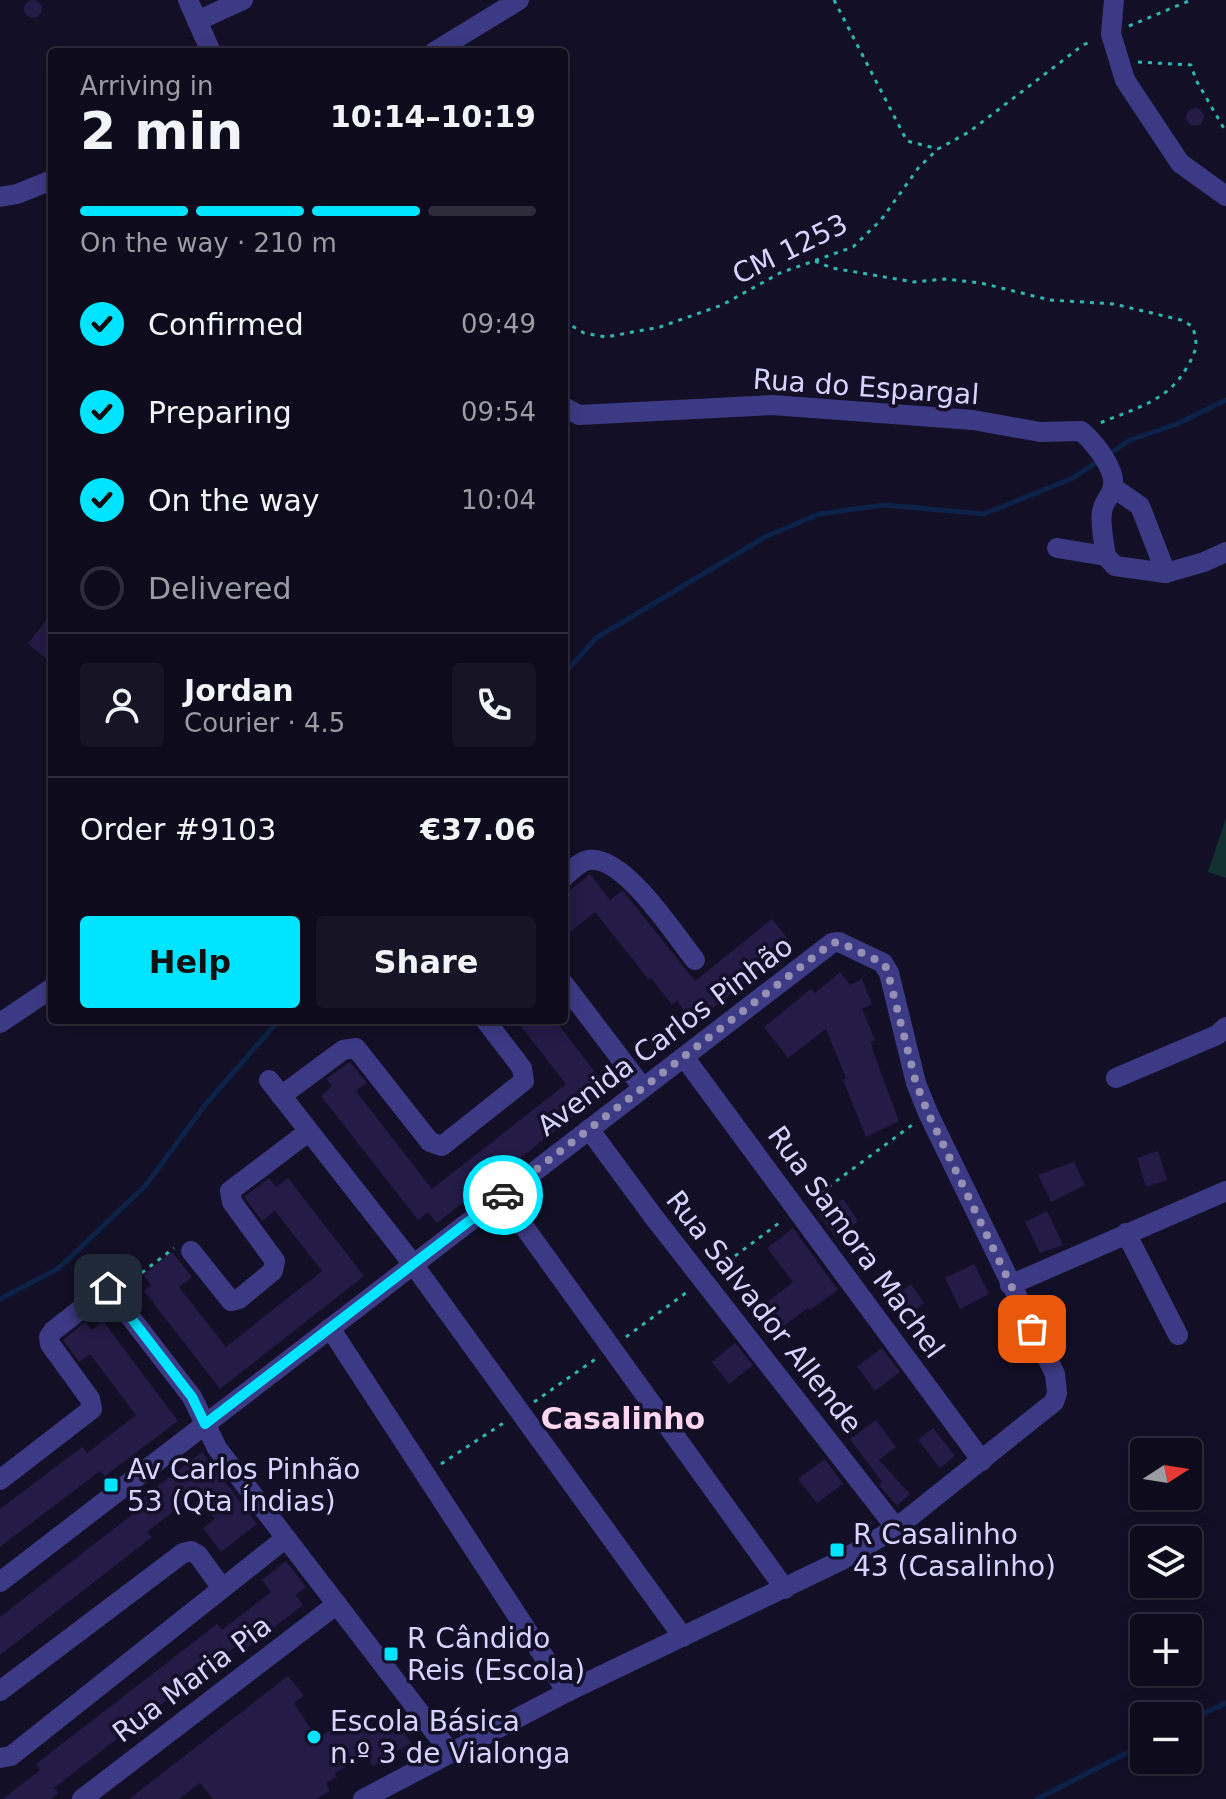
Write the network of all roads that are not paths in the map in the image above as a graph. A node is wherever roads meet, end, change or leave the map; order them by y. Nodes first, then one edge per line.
1 (188, 0) edge
2 (243, 0) edge
3 (519, 0) edge
4 (1114, 0) edge
5 (197, 21) junction
6 (209, 48) edge
7 (441, 48) edge
8 (48, 182) edge
9 (1226, 196) edge
10 (0, 197) edge
11 (572, 411) edge
12 (1113, 482) junction
13 (1057, 548) dead end
14 (1106, 556) junction
15 (1218, 556) edge
16 (1166, 573) junction
17 (568, 874) edge
18 (695, 960) dead end
19 (568, 989) edge
20 (48, 991) edge
21 (0, 1023) edge
22 (488, 1024) edge
23 (1226, 1027) edge
24 (684, 1057) junction
25 (1116, 1078) dead end
26 (643, 1088) junction
27 (589, 1129) junction
28 (308, 1132) junction
29 (1226, 1191) edge
30 (502, 1196) junction
31 (1126, 1233) junction
32 (191, 1251) road end
33 (413, 1264) junction
34 (1010, 1285) junction
35 (330, 1328) junction
36 (1178, 1335) dead end
37 (205, 1424) junction
38 (982, 1461) junction
39 (0, 1480) edge
40 (896, 1528) junction
41 (286, 1538) junction
42 (0, 1582) edge
43 (222, 1588) junction
44 (785, 1589) junction
45 (337, 1604) junction
46 (683, 1637) junction
47 (0, 1691) edge
48 (567, 1692) junction
49 (450, 1752) junction
50 (0, 1758) edge
51 (82, 1799) edge
52 (363, 1799) edge

1 - 5 street
2 - 5 street
3 - 7 street
4 - 9 street
5 - 6 street
8 - 10 street
11 - 12 street, Rua do Espargal
12 - 14 street
12 - 16 street
13 - 14 street
14 - 16 street
15 - 16 street
17 - 18 street
19 - 26 street
20 - 21 street
22 - 28 street
23 - 25 street
24 - 26 street, Avenida Carlos Pinhão
24 - 34 street, Avenida Carlos Pinhão
24 - 38 street, Rua Samora Machel
26 - 27 street, Avenida Carlos Pinhão
27 - 30 street, Avenida Carlos Pinhão
27 - 40 street, Rua Salvador Allende
28 - 32 street
28 - 33 street
29 - 31 street
30 - 33 street, Avenida Carlos Pinhão
30 - 44 street
31 - 34 street
31 - 36 street
33 - 35 street, Avenida Carlos Pinhão
33 - 46 street
34 - 38 street
35 - 37 street, Avenida Carlos Pinhão
35 - 48 street
37 - 39 street
37 - 41 street
37 - 42 street, Avenida Carlos Pinhão
38 - 40 street
40 - 44 street
41 - 43 street
41 - 45 street
43 - 47 street
43 - 50 street
44 - 46 street
45 - 49 street
45 - 51 street, Rua Maria Pia
46 - 48 street
48 - 49 street
49 - 52 street

